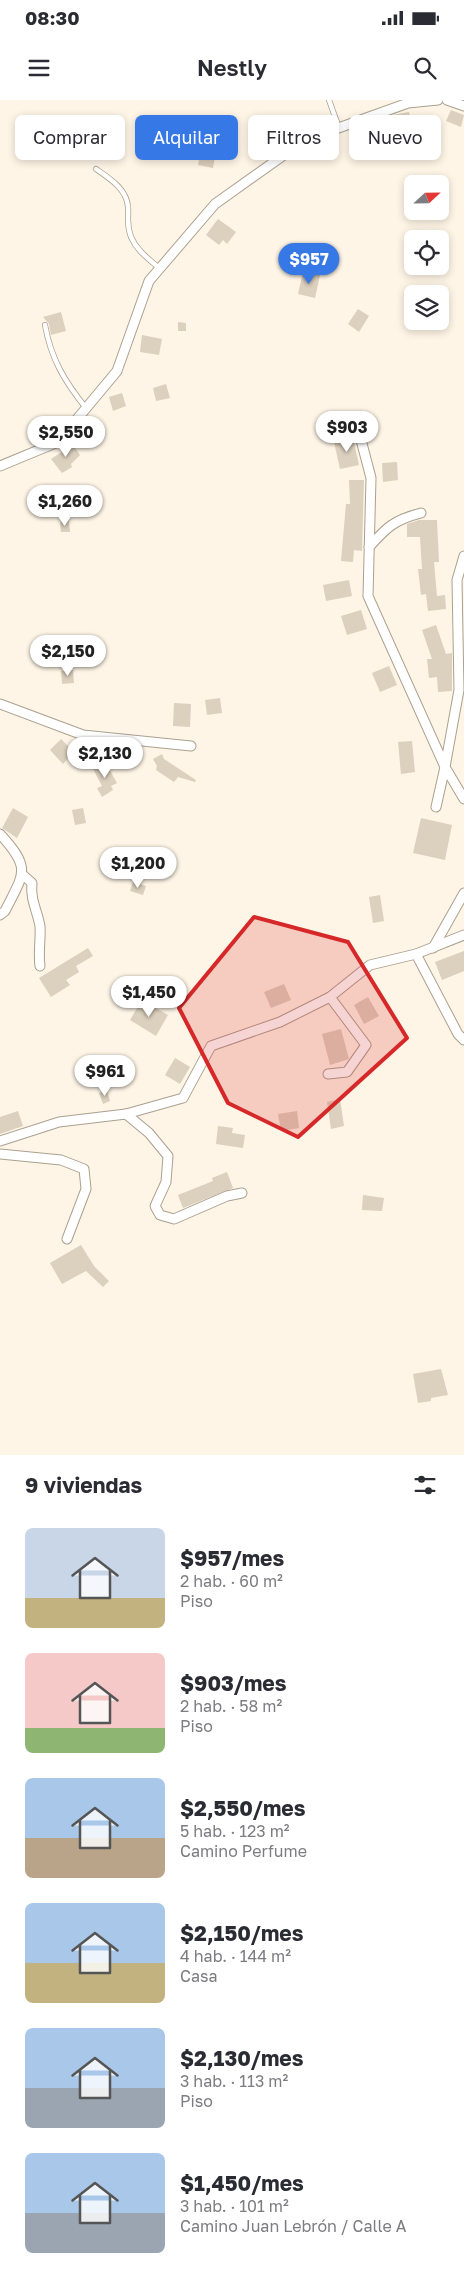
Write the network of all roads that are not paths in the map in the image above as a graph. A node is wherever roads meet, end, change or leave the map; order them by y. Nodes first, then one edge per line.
1 (329, 100) edge
2 (438, 100) edge
3 (447, 100) edge
4 (463, 105) edge
5 (334, 115) edge
6 (339, 128) edge
7 (277, 160) edge
8 (96, 169) dead end
9 (160, 269) junction
10 (45, 326) dead end
11 (86, 408) junction
12 (356, 417) dead end
13 (0, 466) edge
14 (420, 513) dead end
15 (369, 547) junction
16 (464, 556) edge
17 (0, 704) edge
18 (191, 746) dead end
19 (446, 767) junction
20 (464, 799) edge
21 (436, 808) dead end
22 (0, 834) edge
23 (23, 875) junction
24 (464, 893) edge
25 (0, 915) edge
26 (464, 935) edge
27 (433, 948) junction
28 (416, 954) junction
29 (40, 966) dead end
30 (330, 997) junction
31 (464, 1040) edge
32 (328, 1074) dead end
33 (126, 1114) junction
34 (0, 1141) edge
35 (0, 1154) edge
36 (242, 1193) dead end
37 (67, 1239) dead end

1 - 5 lane
2 - 6 street
3 - 4 street
7 - 9 street
8 - 9 lane
9 - 11 street
10 - 11 lane
11 - 13 street
12 - 15 street
14 - 15 street
15 - 19 street
16 - 19 street
17 - 18 street
19 - 20 street
19 - 21 street
22 - 23 street
23 - 25 street
23 - 29 street
24 - 27 street
26 - 27 street
27 - 28 street
28 - 30 street
28 - 31 street
30 - 32 street
30 - 33 street
33 - 34 street
33 - 36 street
35 - 37 street

